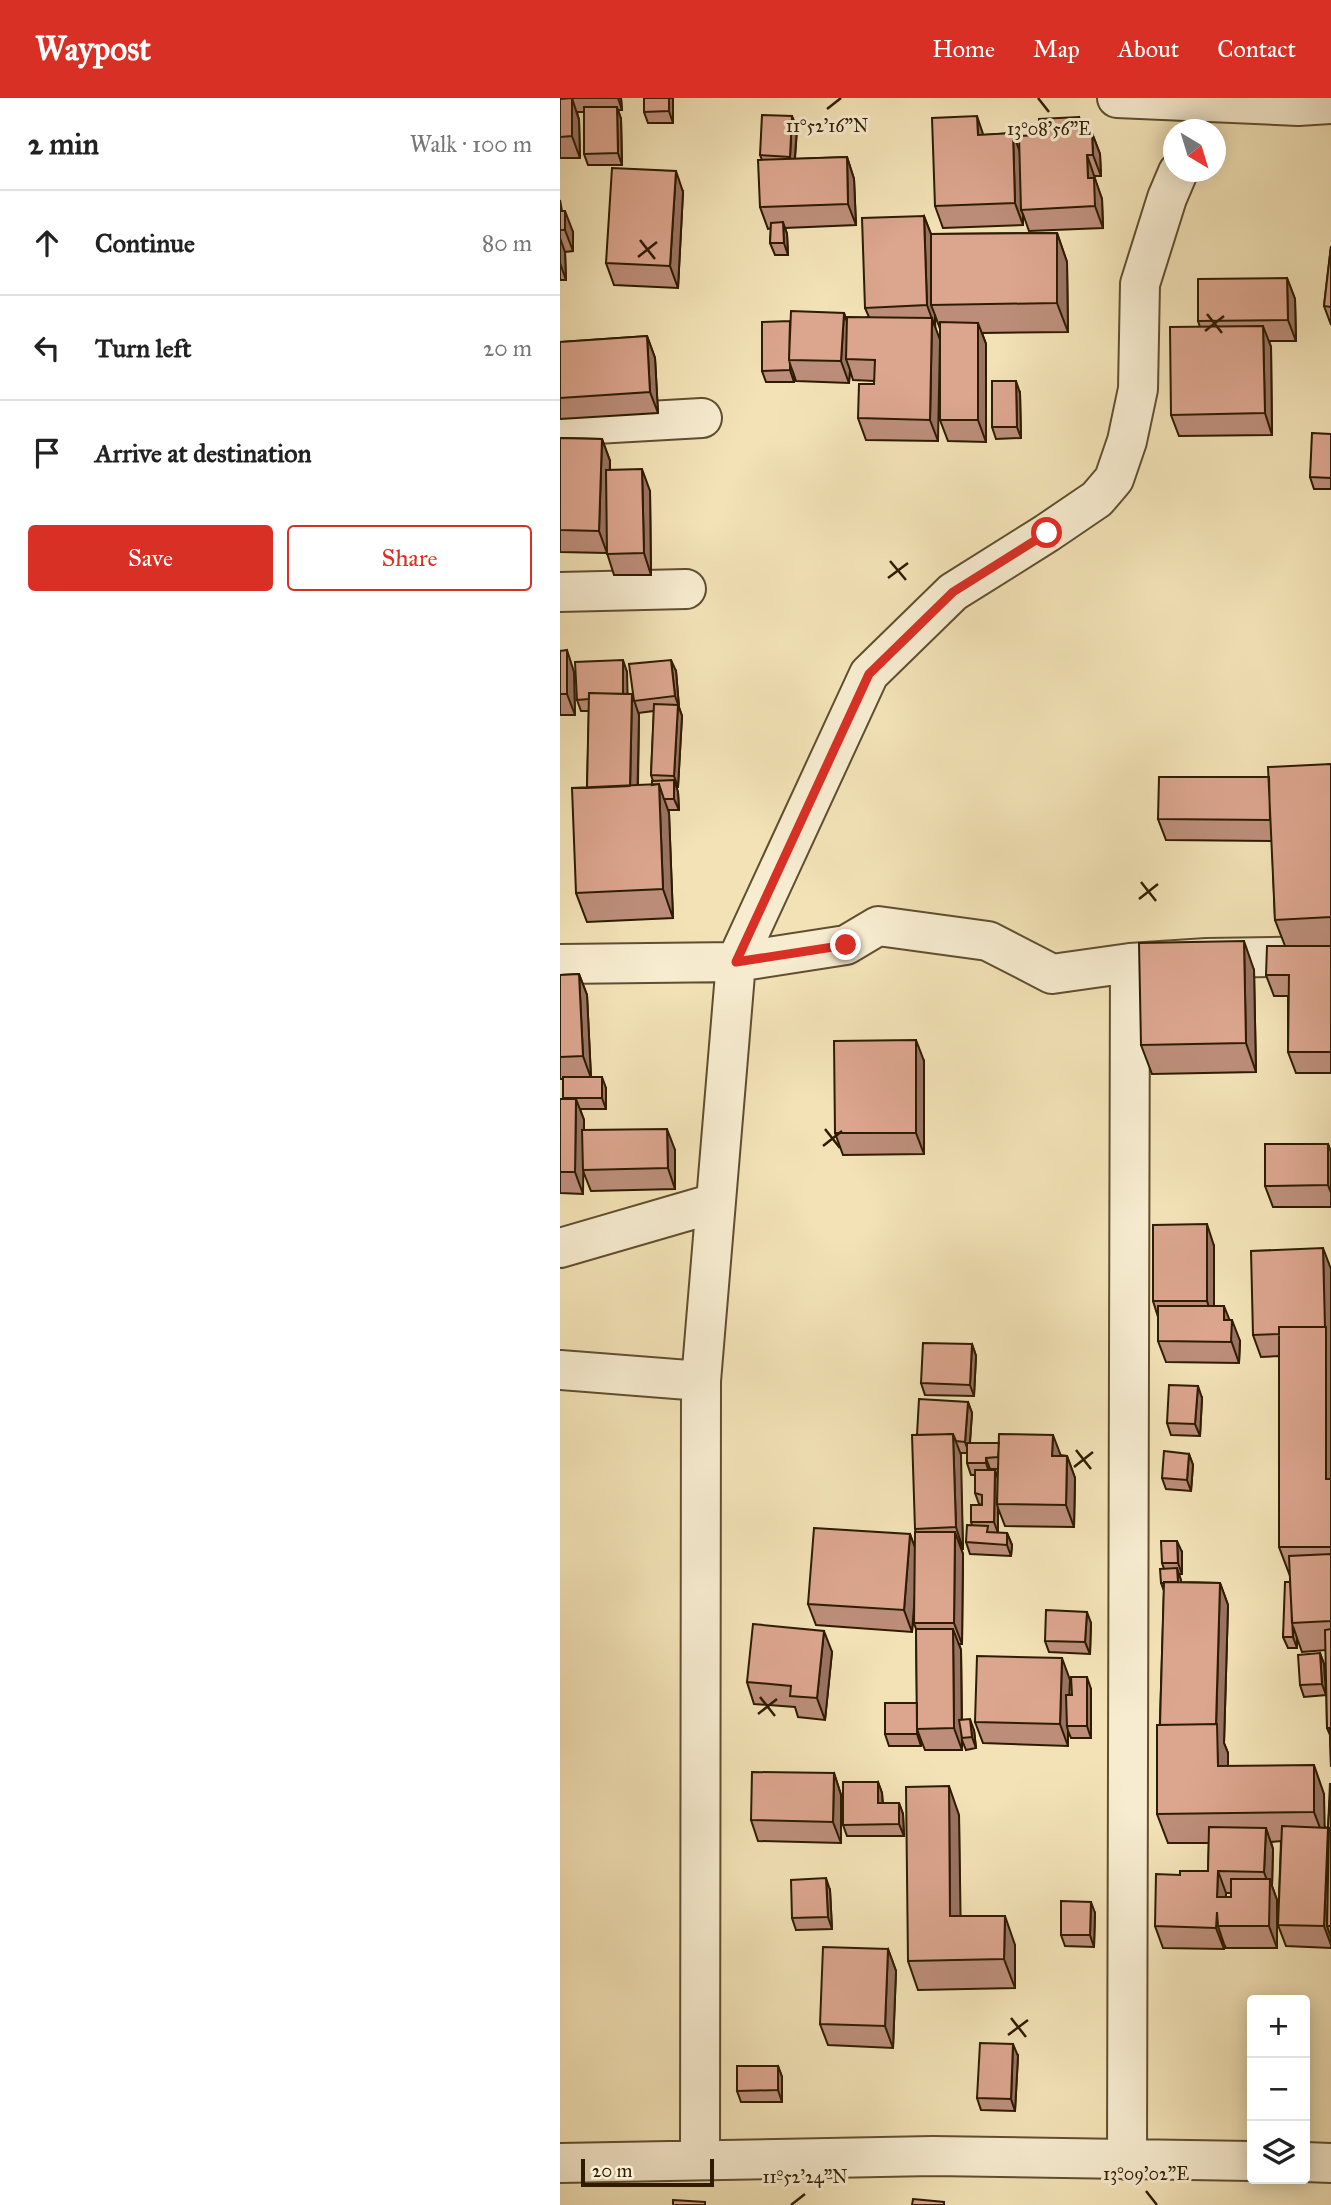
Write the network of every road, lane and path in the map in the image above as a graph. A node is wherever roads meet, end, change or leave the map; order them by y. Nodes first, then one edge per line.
1 (1117, 98) edge
2 (1331, 104) edge
3 (1201, 116) edge
4 (1174, 182) edge
5 (702, 418) dead end
6 (560, 426) edge
7 (687, 589) dead end
8 (560, 592) edge
9 (1331, 956) edge
10 (736, 962) junction
11 (1130, 963) junction
12 (560, 964) edge
13 (715, 1203) junction
14 (560, 1248) edge
15 (560, 1370) edge
16 (701, 1381) junction
17 (700, 2160) junction
18 (1127, 2160) junction
19 (1247, 2161) edge
20 (1310, 2162) edge
21 (560, 2163) edge
22 (1331, 2163) edge

1 - 3 street
2 - 3 street
4 - 10 street
5 - 6 street
7 - 8 street
9 - 11 street
10 - 11 street
10 - 12 street
10 - 13 street
11 - 18 street
13 - 14 street
13 - 16 street
15 - 16 street
16 - 17 street
17 - 18 street
17 - 21 street
18 - 19 street
20 - 22 street

